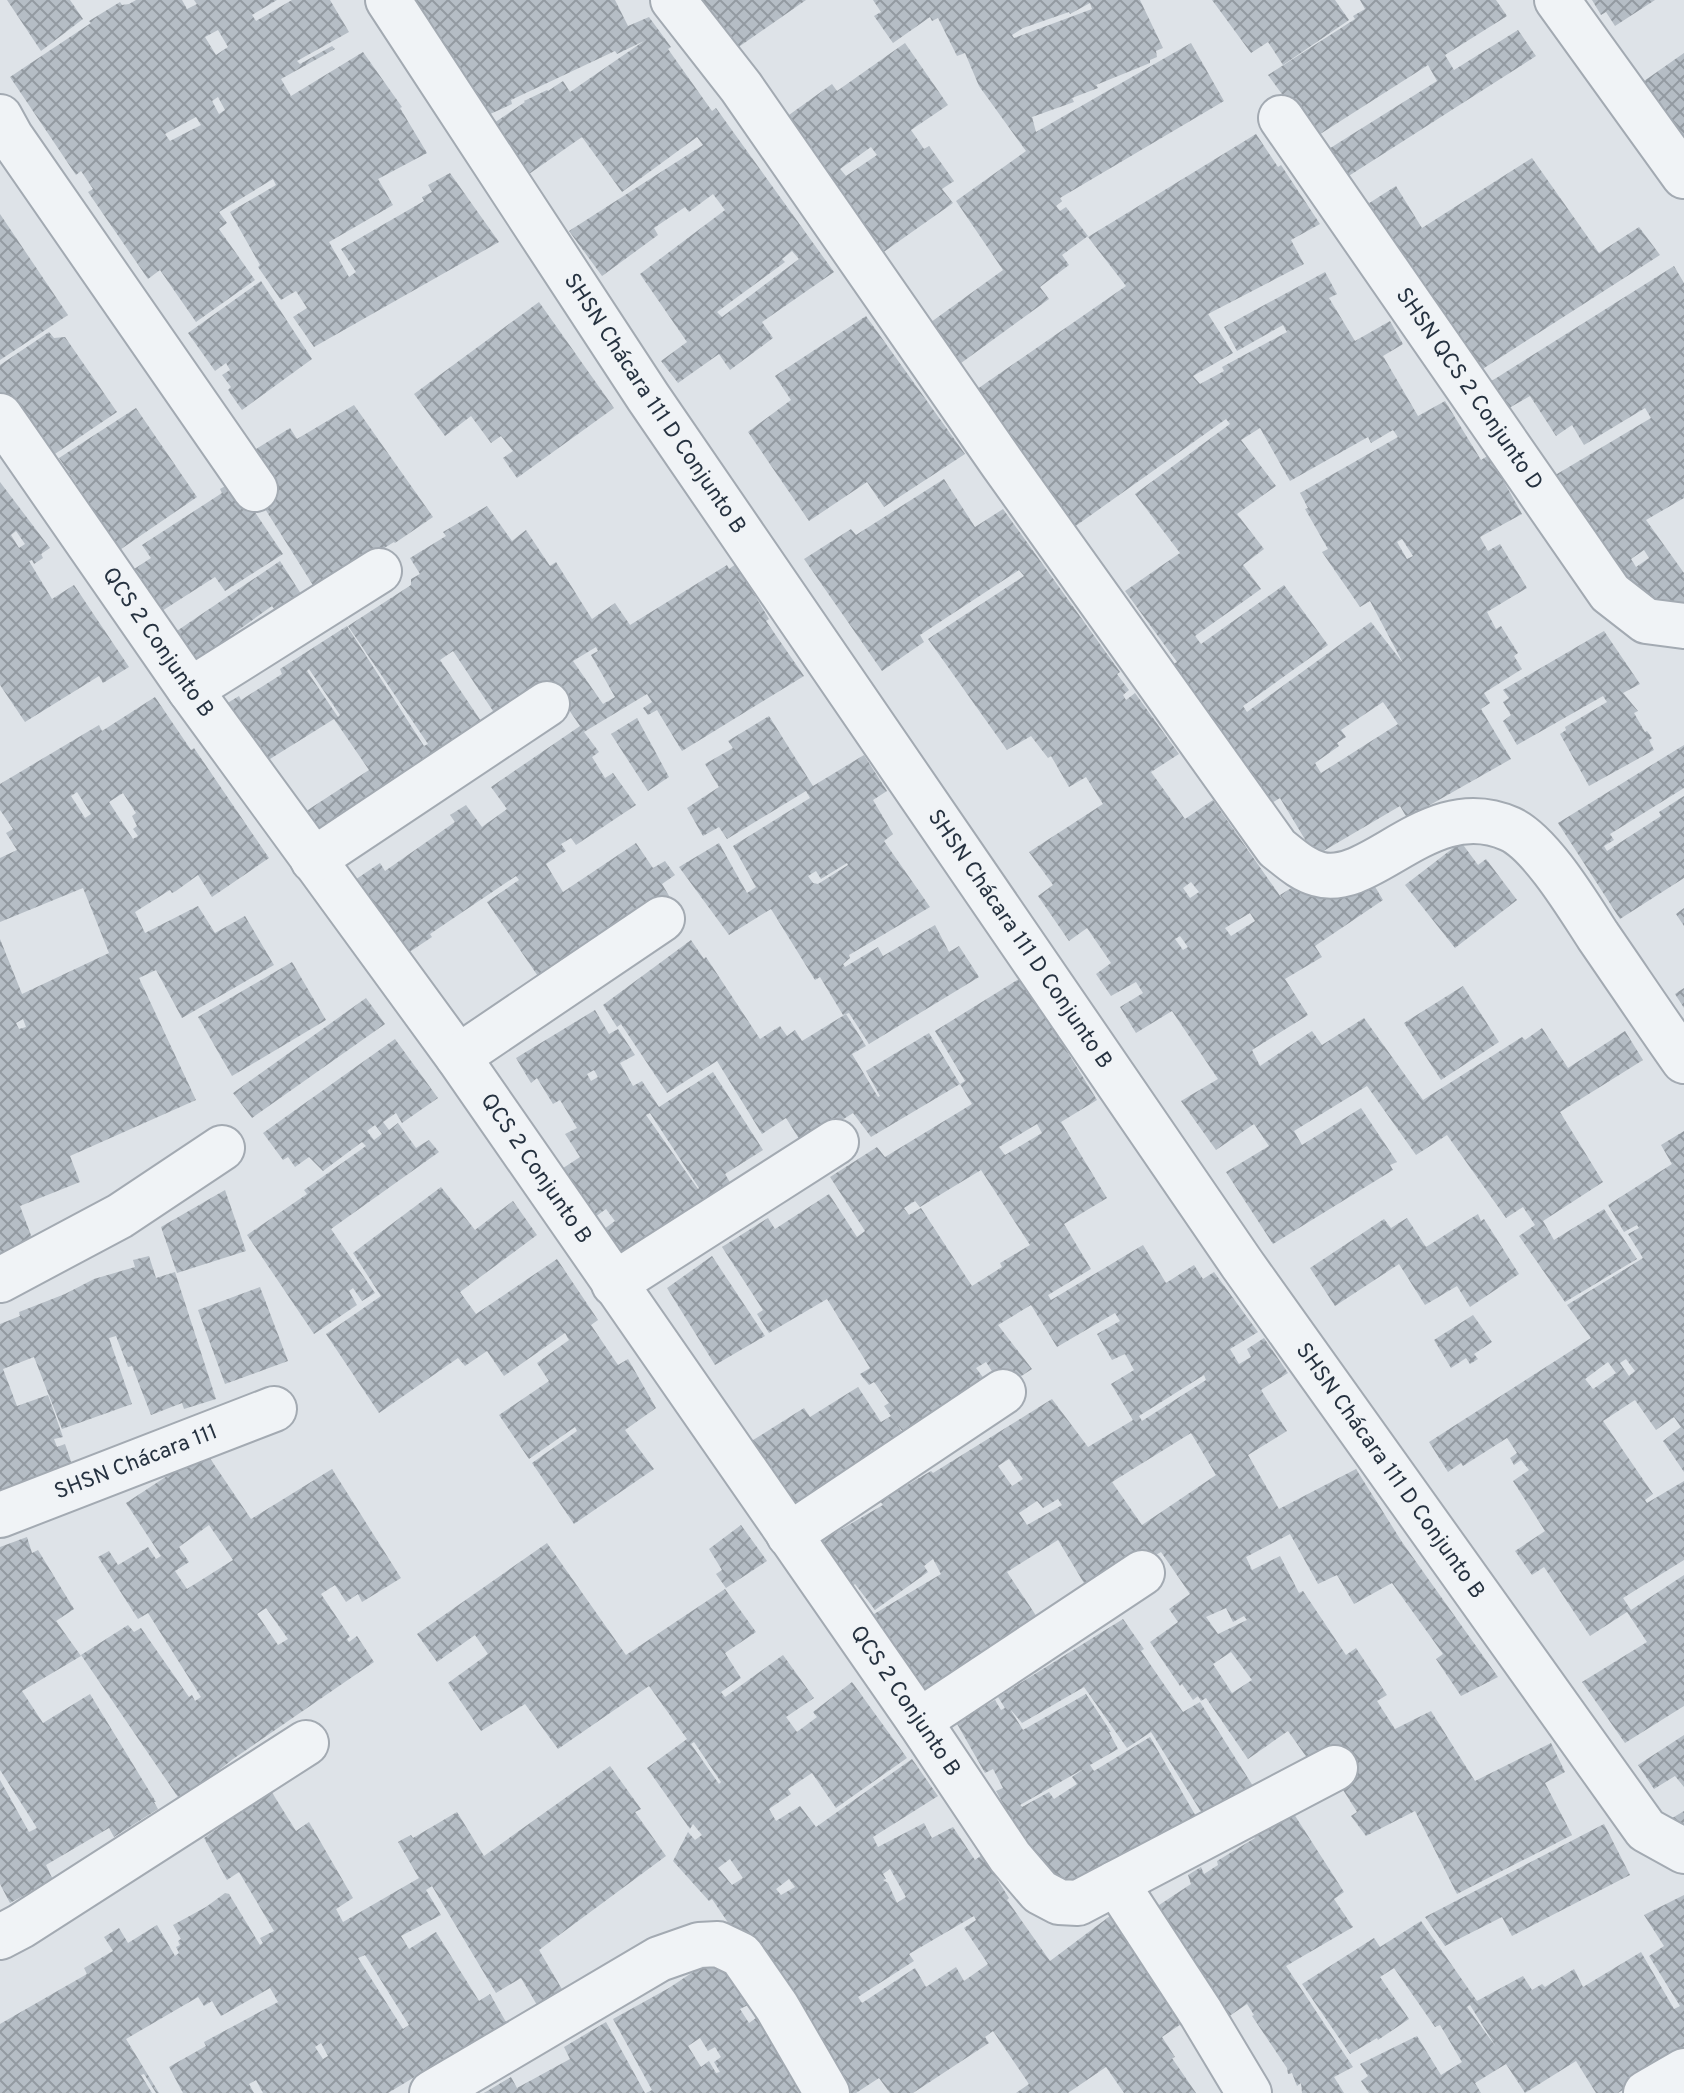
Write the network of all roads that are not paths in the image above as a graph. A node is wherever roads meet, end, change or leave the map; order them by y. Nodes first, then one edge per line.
1 (388, 0) edge
2 (673, 0) edge
3 (1557, 0) edge
4 (0, 117) edge
5 (1281, 118) dead end
6 (1682, 168) edge
7 (0, 416) edge
8 (255, 489) dead end
9 (379, 571) dead end
10 (1684, 626) edge
11 (190, 690) junction
12 (547, 704) dead end
13 (313, 860) junction
14 (662, 919) dead end
15 (458, 1057) junction
16 (1684, 1061) edge
17 (836, 1142) dead end
18 (222, 1148) dead end
19 (0, 1280) edge
20 (614, 1284) junction
21 (1003, 1392) dead end
22 (274, 1409) dead end
23 (0, 1515) edge
24 (789, 1535) junction
25 (1142, 1573) dead end
26 (919, 1721) junction
27 (306, 1743) dead end
28 (1335, 1768) dead end
29 (1684, 1851) edge
30 (1116, 1883) junction
31 (0, 1937) edge
32 (1684, 2071) edge
33 (432, 2093) edge
34 (827, 2093) edge
35 (1249, 2093) edge
36 (1646, 2093) edge

1 - 29 street, SHSN Chácara 111 D Conjunto B
2 - 16 street
3 - 6 street
4 - 8 street
5 - 10 street, SHSN QCS 2 Conjunto D
7 - 11 street, QCS 2 Conjunto B
9 - 11 street
11 - 13 street, QCS 2 Conjunto B
12 - 13 street
13 - 15 street, QCS 2 Conjunto B
14 - 15 street
15 - 20 street, QCS 2 Conjunto B
17 - 20 street
18 - 19 street
20 - 24 street, QCS 2 Conjunto B
21 - 24 street
22 - 23 street, SHSN Chácara 111
24 - 26 street, QCS 2 Conjunto B
25 - 26 street
26 - 30 street, QCS 2 Conjunto B
27 - 31 street
28 - 30 street
30 - 35 street
32 - 36 street
33 - 34 street

